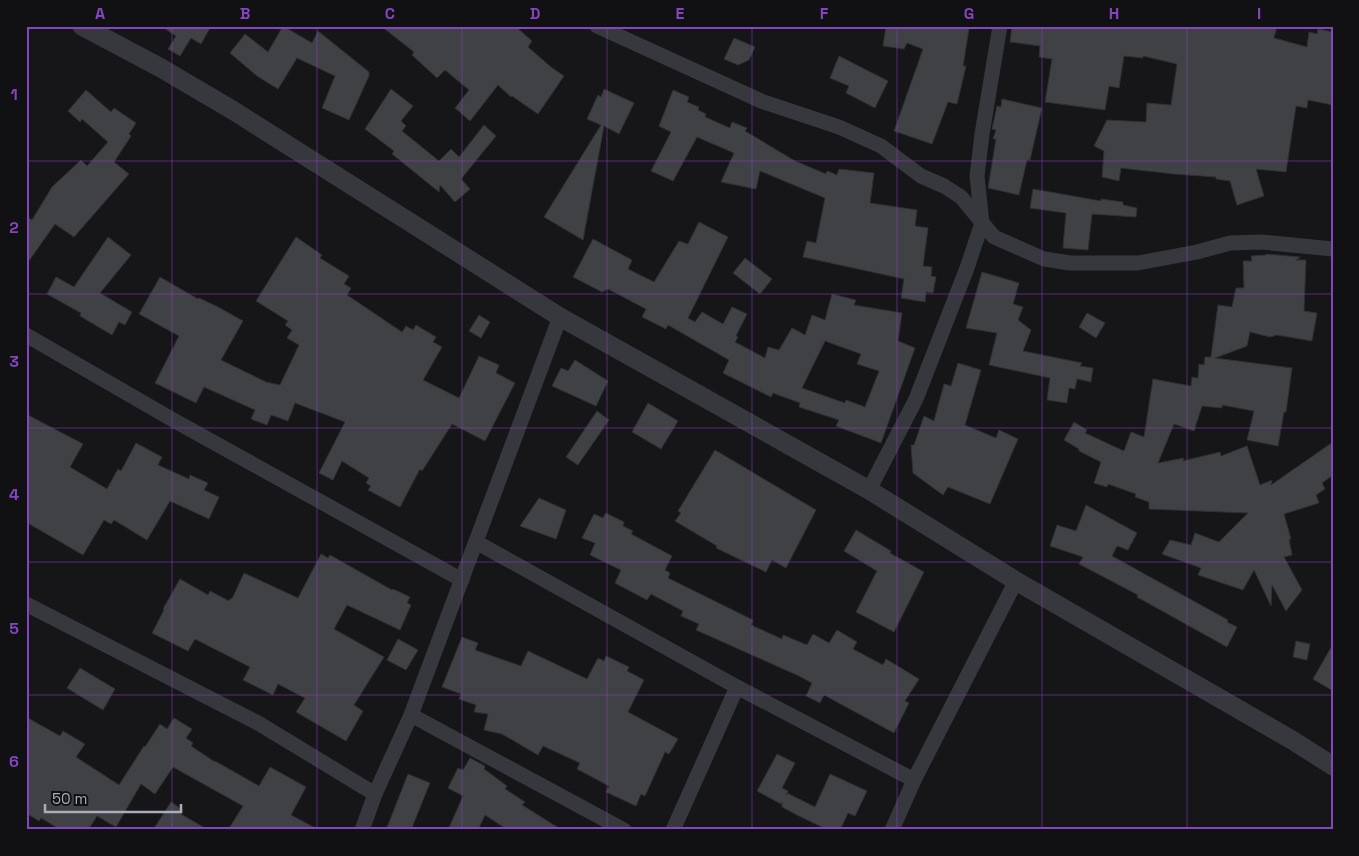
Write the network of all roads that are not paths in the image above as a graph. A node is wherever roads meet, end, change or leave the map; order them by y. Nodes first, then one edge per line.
1 (82, 26) edge
2 (597, 26) edge
3 (1000, 26) edge
4 (982, 223) junction
5 (1333, 249) edge
6 (560, 317) junction
7 (26, 335) edge
8 (869, 490) junction
9 (476, 542) junction
10 (462, 580) junction
11 (1016, 581) junction
12 (26, 604) edge
13 (737, 687) junction
14 (411, 715) junction
15 (1333, 766) edge
16 (914, 780) junction
17 (375, 794) junction
18 (362, 830) edge
19 (624, 830) edge
20 (673, 830) edge
21 (892, 830) edge

1 - 6 street
2 - 4 street
3 - 4 street
4 - 5 street
4 - 8 street
6 - 8 street
6 - 9 street
7 - 10 street
8 - 11 street
9 - 10 street
9 - 13 street
10 - 14 street
11 - 15 street
11 - 16 street
12 - 17 street
13 - 16 street
13 - 20 street
14 - 17 street
14 - 19 street
16 - 21 street
17 - 18 street

